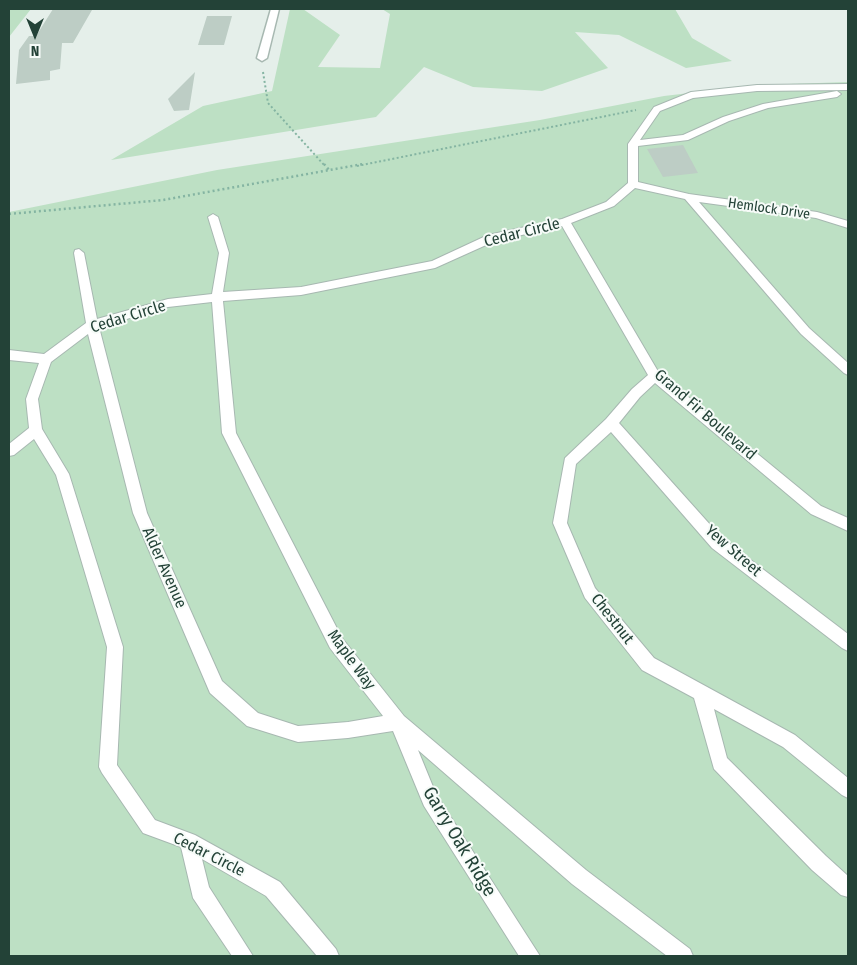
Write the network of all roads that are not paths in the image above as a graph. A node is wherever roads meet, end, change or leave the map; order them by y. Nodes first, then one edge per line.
1 (275, 9) edge
2 (262, 58) dead end
3 (848, 87) edge
4 (848, 92) edge
5 (633, 144) junction
6 (633, 184) junction
7 (689, 197) junction
8 (213, 218) dead end
9 (565, 222) junction
10 (848, 225) edge
11 (79, 253) dead end
12 (217, 297) junction
13 (92, 325) junction
14 (9, 355) edge
15 (46, 359) junction
16 (848, 370) edge
17 (655, 376) junction
18 (611, 423) junction
19 (36, 430) junction
20 (9, 451) edge
21 (848, 525) edge
22 (848, 643) edge
23 (700, 693) junction
24 (398, 722) junction
25 (848, 789) edge
26 (189, 840) junction
27 (848, 888) edge
28 (243, 956) edge
29 (330, 956) edge
30 (530, 956) edge
31 (682, 956) edge

1 - 2 street
3 - 5 lane
4 - 5 lane
5 - 6 lane
6 - 7 lane
6 - 9 lane, Cedar Circle
7 - 10 lane, Hemlock Drive
7 - 16 lane
8 - 12 lane, Maple Way
9 - 12 lane, Cedar Circle
9 - 17 lane, Grand Fir Boulevard
11 - 13 lane, Alder Avenue
12 - 13 lane, Cedar Circle
12 - 24 lane, Maple Way
13 - 15 lane, Cedar Circle
13 - 24 lane, Alder Avenue
14 - 15 lane
15 - 19 lane, Cedar Circle
17 - 18 lane, Chestnut
17 - 21 lane, Grand Fir Boulevard
18 - 22 lane, Yew Street
18 - 23 lane, Chestnut
19 - 20 lane
19 - 26 lane, Cedar Circle
23 - 25 lane, Chestnut
23 - 27 lane
24 - 30 lane, Garry Oak Ridge
24 - 31 lane, Maple Way
26 - 28 lane
26 - 29 lane, Cedar Circle

